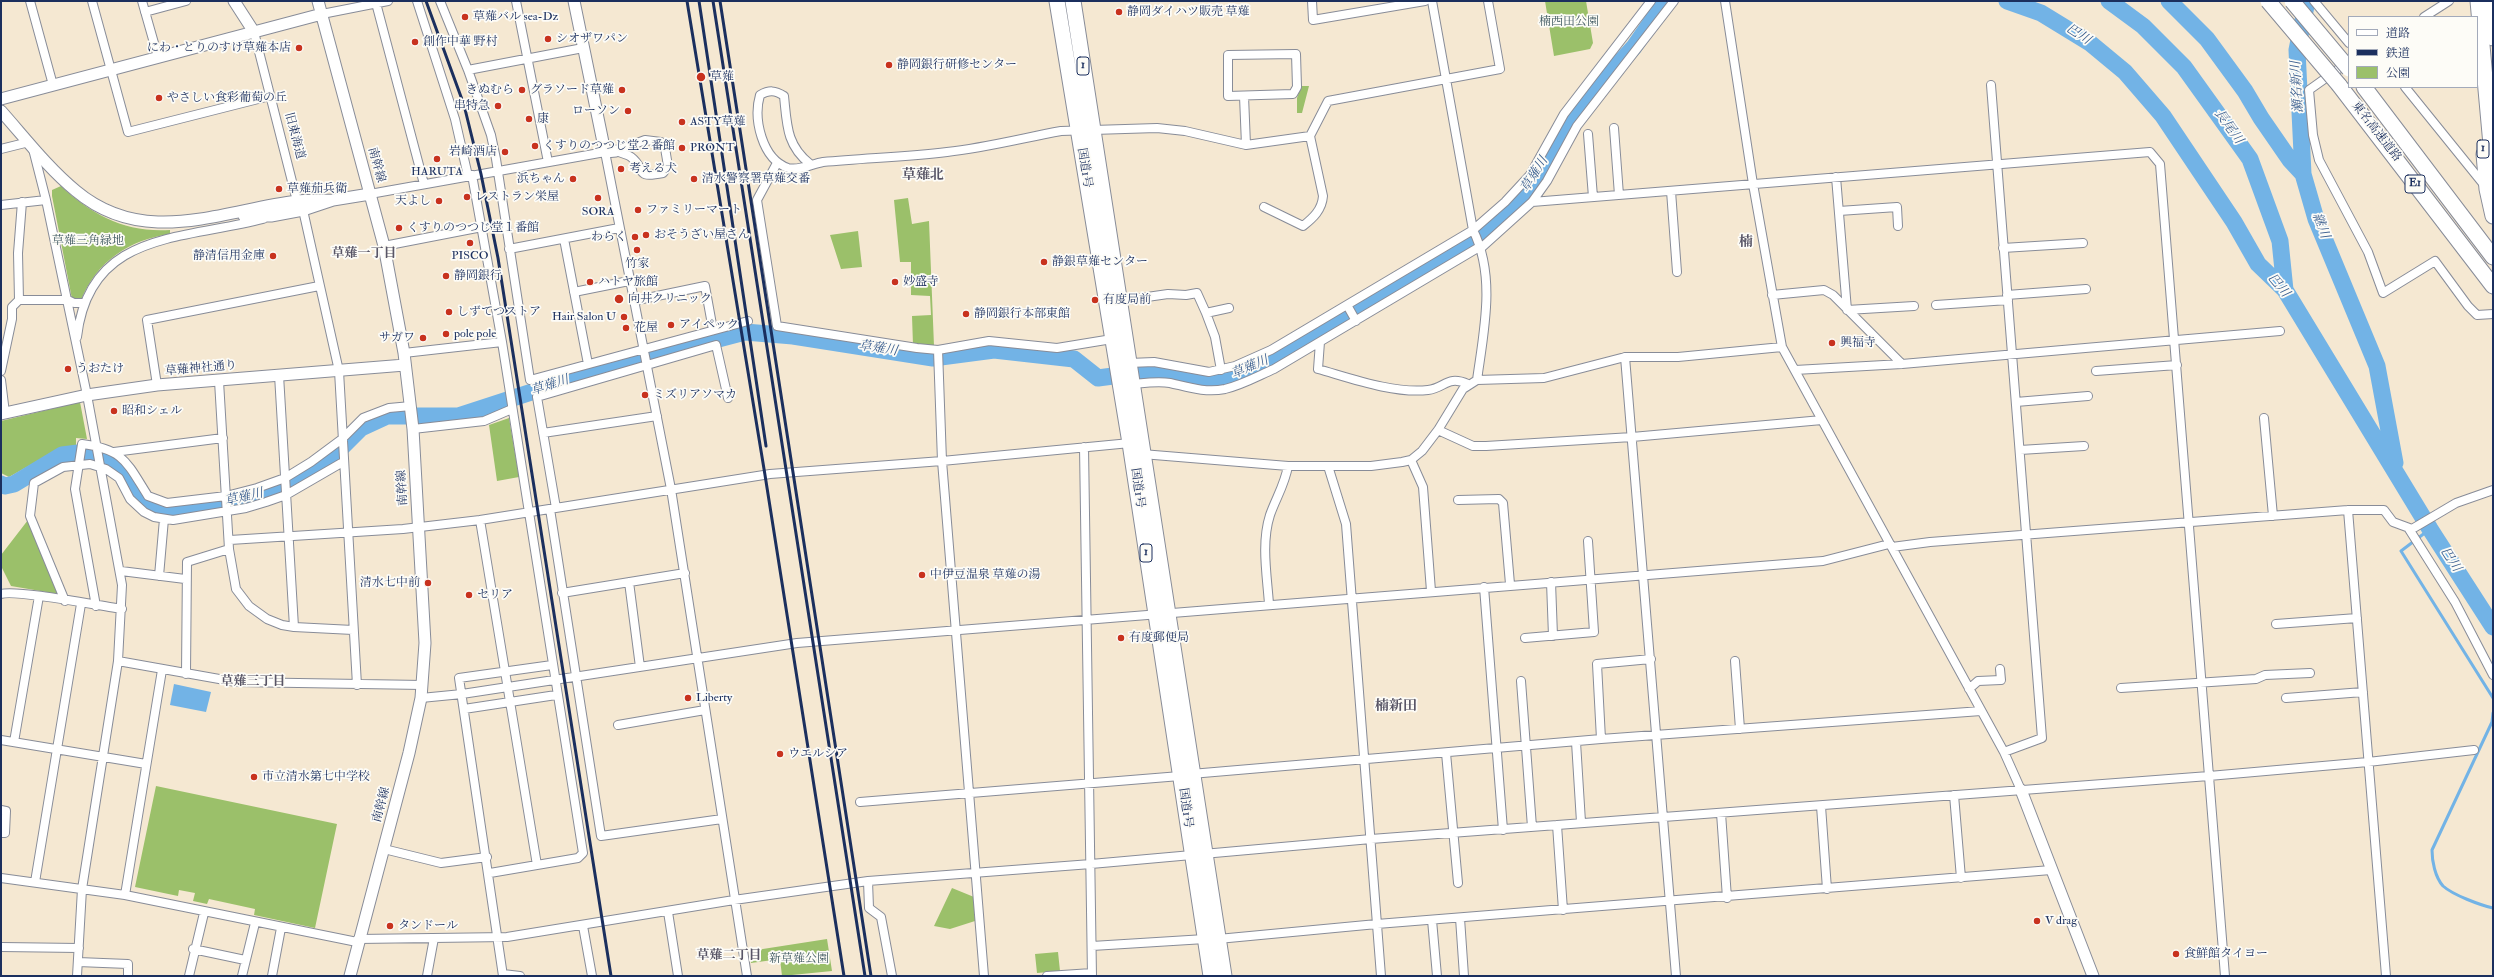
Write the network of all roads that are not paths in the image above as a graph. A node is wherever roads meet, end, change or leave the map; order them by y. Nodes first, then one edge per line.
1 (30, 1) edge
2 (92, 1) edge
3 (142, 1) edge
4 (186, 1) edge
5 (234, 1) edge
6 (318, 1) edge
7 (388, 1) edge
8 (417, 1) edge
9 (440, 1) edge
10 (516, 1) edge
11 (574, 1) edge
12 (1058, 1) edge
13 (1073, 1) edge
14 (1312, 1) edge
15 (1425, 1) edge
16 (1432, 1) edge
17 (1488, 1) edge
18 (1651, 1) edge
19 (1674, 1) edge
20 (1725, 1) edge
21 (2268, 1) edge
22 (2292, 1) edge
23 (2449, 1) edge
24 (2470, 1) edge
25 (2478, 1) edge
26 (2490, 1) edge
27 (2316, 2) edge
28 (376, 3) junction
29 (145, 12) junction
30 (322, 14) junction
31 (2426, 16) edge
32 (2471, 16) edge
33 (254, 32) junction
34 (2493, 38) edge
35 (2348, 42) edge
36 (583, 48) junction
37 (158, 57) junction
38 (527, 59) junction
39 (2348, 62) edge
40 (2348, 67) edge
41 (111, 69) junction
42 (468, 70) junction
43 (1446, 79) junction
44 (53, 85) junction
45 (1991, 85) dead end
46 (2365, 88) edge
47 (2406, 88) edge
48 (2478, 88) edge
49 (270, 96) junction
50 (1244, 96) junction
51 (1, 99) edge
52 (1, 111) edge
53 (1614, 128) dead end
54 (1085, 130) junction
55 (1588, 134) dead end
56 (1310, 136) junction
57 (30, 143) junction
58 (1246, 145) junction
59 (1, 149) edge
60 (610, 151) junction
61 (548, 162) junction
62 (777, 163) junction
63 (1996, 163) junction
64 (810, 164) junction
65 (2493, 166) edge
66 (498, 172) junction
67 (470, 176) junction
68 (1836, 177) junction
69 (424, 184) junction
70 (1753, 184) junction
71 (2487, 189) junction
72 (1671, 191) junction
73 (370, 194) junction
74 (1619, 195) junction
75 (1593, 197) junction
76 (46, 200) junction
77 (22, 202) junction
78 (1532, 202) junction
79 (1, 205) edge
80 (300, 206) junction
81 (1264, 207) dead end
82 (1839, 211) junction
83 (217, 216) junction
84 (271, 216) junction
85 (2493, 216) edge
86 (1898, 226) dead end
87 (482, 227) junction
88 (619, 228) junction
89 (1473, 230) junction
90 (564, 239) junction
91 (2083, 243) dead end
92 (384, 246) junction
93 (1481, 247) junction
94 (2003, 248) junction
95 (509, 249) junction
96 (2491, 255) edge
97 (1677, 272) dead end
98 (629, 281) junction
99 (2492, 284) edge
100 (319, 286) junction
101 (2086, 290) dead end
102 (574, 292) junction
103 (1772, 295) junction
104 (2007, 298) junction
105 (19, 300) junction
106 (68, 300) junction
107 (633, 301) junction
108 (1119, 301) junction
109 (84, 303) junction
110 (1347, 305) junction
111 (1936, 305) dead end
112 (1914, 306) dead end
113 (1229, 308) dead end
114 (1847, 310) junction
115 (1206, 313) junction
116 (2493, 314) edge
117 (748, 321) dead end
118 (1356, 321) junction
119 (713, 330) junction
120 (2280, 331) dead end
121 (1112, 339) junction
122 (2175, 340) junction
123 (502, 342) junction
124 (1320, 342) junction
125 (77, 344) junction
126 (1782, 347) junction
127 (644, 349) junction
128 (938, 350) junction
129 (404, 353) junction
130 (2012, 354) junction
131 (1625, 357) junction
132 (1129, 363) junction
133 (588, 364) junction
134 (647, 364) junction
135 (1902, 364) junction
136 (405, 365) junction
137 (2177, 365) junction
138 (339, 370) junction
139 (1221, 370) junction
140 (1795, 370) junction
141 (1, 371) edge
142 (2096, 371) dead end
143 (279, 375) junction
144 (1, 380) edge
145 (219, 380) junction
146 (1477, 380) junction
147 (1132, 384) junction
148 (1468, 384) junction
149 (158, 385) junction
150 (88, 396) junction
151 (2088, 396) dead end
152 (728, 398) dead end
153 (2016, 402) junction
154 (512, 407) junction
155 (411, 408) junction
156 (3, 413) edge
157 (657, 416) junction
158 (2264, 418) dead end
159 (1822, 420) junction
160 (412, 426) junction
161 (1438, 430) junction
162 (543, 433) junction
163 (1632, 437) junction
164 (223, 438) junction
165 (342, 439) junction
166 (1130, 443) junction
167 (97, 446) junction
168 (2084, 446) dead end
169 (1084, 447) junction
170 (2020, 450) junction
171 (114, 452) junction
172 (1144, 456) junction
173 (1411, 460) junction
174 (942, 461) junction
175 (343, 462) junction
176 (78, 465) junction
177 (1288, 466) junction
178 (1328, 466) junction
179 (101, 467) junction
180 (285, 478) junction
181 (671, 489) junction
182 (2493, 490) edge
183 (286, 495) junction
184 (226, 496) junction
185 (1458, 500) dead end
186 (553, 508) junction
187 (2348, 510) junction
188 (227, 511) junction
189 (528, 512) junction
190 (2273, 516) junction
191 (164, 519) junction
192 (480, 520) junction
193 (2189, 522) junction
194 (418, 528) junction
195 (2410, 529) junction
196 (347, 533) junction
197 (288, 536) junction
198 (2027, 536) junction
199 (230, 540) junction
200 (1588, 541) dead end
201 (1890, 545) junction
202 (229, 549) junction
203 (121, 571) junction
204 (684, 573) junction
205 (1643, 575) junction
206 (159, 576) junction
207 (185, 579) junction
208 (1591, 579) junction
209 (629, 582) junction
210 (1551, 582) junction
211 (1510, 584) junction
212 (1484, 587) junction
213 (3, 591) edge
214 (1431, 591) junction
215 (562, 593) junction
216 (39, 596) junction
217 (1353, 597) junction
218 (65, 601) junction
219 (81, 604) junction
220 (1269, 604) junction
221 (96, 606) junction
222 (122, 609) junction
223 (1162, 613) junction
224 (2357, 618) junction
225 (1087, 619) junction
226 (2276, 624) dead end
227 (294, 627) junction
228 (954, 629) junction
229 (353, 630) junction
230 (1553, 636) junction
231 (1525, 638) dead end
232 (698, 658) junction
233 (1651, 659) junction
234 (118, 661) junction
235 (1735, 661) dead end
236 (552, 665) junction
237 (640, 667) junction
238 (2000, 669) dead end
239 (162, 670) junction
240 (505, 672) junction
241 (2310, 673) dead end
242 (186, 674) junction
243 (2493, 675) edge
244 (576, 677) junction
245 (554, 679) junction
246 (1521, 681) dead end
247 (2201, 684) junction
248 (357, 685) junction
249 (423, 685) junction
250 (508, 687) junction
251 (2121, 688) dead end
252 (1969, 689) junction
253 (2363, 692) junction
254 (462, 694) junction
255 (556, 695) junction
256 (421, 698) junction
257 (2286, 698) dead end
258 (510, 702) junction
259 (464, 709) junction
260 (705, 710) junction
261 (1981, 711) junction
262 (618, 725) dead end
263 (1740, 729) junction
264 (1657, 735) junction
265 (1601, 739) junction
266 (1, 740) edge
267 (14, 742) junction
268 (1576, 742) junction
269 (1525, 746) junction
270 (1497, 748) junction
271 (57, 750) junction
272 (2474, 750) dead end
273 (2004, 752) junction
274 (1446, 753) junction
275 (103, 757) junction
276 (1365, 760) junction
277 (2368, 762) junction
278 (146, 764) junction
279 (1186, 775) junction
280 (2208, 776) junction
281 (1090, 782) junction
282 (2021, 790) junction
283 (968, 793) junction
284 (1954, 796) junction
285 (860, 802) dead end
286 (1822, 806) junction
287 (1, 810) edge
288 (1721, 813) junction
289 (1663, 816) junction
290 (722, 819) junction
291 (1581, 822) junction
292 (1557, 825) junction
293 (1532, 827) junction
294 (1503, 830) junction
295 (1, 833) edge
296 (1454, 834) junction
297 (1371, 839) junction
298 (384, 849) junction
299 (1198, 854) junction
300 (487, 857) junction
301 (1090, 864) junction
302 (537, 865) junction
303 (2051, 870) junction
304 (490, 873) junction
305 (974, 873) junction
306 (1, 878) edge
307 (1961, 878) junction
308 (868, 881) junction
309 (35, 882) junction
310 (1458, 883) dead end
311 (82, 889) junction
312 (1827, 889) junction
313 (125, 896) junction
314 (1727, 898) junction
315 (734, 900) junction
316 (1670, 901) junction
317 (1563, 910) junction
318 (668, 912) junction
319 (204, 913) junction
320 (1460, 918) junction
321 (1432, 920) junction
322 (254, 923) junction
323 (1377, 924) junction
324 (583, 926) junction
325 (282, 928) junction
326 (434, 938) junction
327 (498, 938) junction
328 (1212, 939) junction
329 (358, 940) junction
330 (1092, 946) junction
331 (1, 947) edge
332 (79, 948) junction
333 (193, 949) junction
334 (245, 960) junction
335 (78, 962) junction
336 (1092, 974) edge
337 (503, 975) edge
338 (77, 976) edge
339 (128, 976) edge
340 (189, 976) edge
341 (242, 976) edge
342 (272, 976) edge
343 (350, 976) edge
344 (427, 976) edge
345 (520, 976) edge
346 (592, 976) edge
347 (678, 976) edge
348 (746, 976) edge
349 (892, 976) edge
350 (984, 976) edge
351 (1047, 976) edge
352 (1211, 976) edge
353 (1224, 976) edge
354 (1381, 976) edge
355 (1437, 976) edge
356 (1464, 976) edge
357 (1676, 976) edge
358 (2093, 976) edge
359 (2225, 976) edge
360 (2386, 976) edge

1 - 44 street
2 - 41 street
3 - 29 street
4 - 29 street
5 - 33 street, 旧東海道
6 - 30 street, 南幹線
7 - 28 street
8 - 67 street
9 - 42 street
10 - 38 street
11 - 36 street
12 - 54 highway, 国道1号 / 1
13 - 54 highway, 国道1号 / 1
14 - 15 street
16 - 43 street
17 - 43 street
18 - 89 street
19 - 78 street
20 - 70 street
21 - 99 highway, 東名高速道路 / E1, bridge
22 - 40 highway, bridge
23 - 31 street
24 - 32 highway
25 - 65 highway, 1
26 - 34 highway
27 - 35 street
28 - 30 street
28 - 69 street
29 - 37 street
30 - 33 street
30 - 73 street, 南幹線
33 - 37 street
33 - 49 street, 旧東海道
36 - 38 street
36 - 60 street
37 - 41 street
38 - 42 street
38 - 61 street
39 - 116 street
41 - 44 street
41 - 49 street
42 - 66 street
43 - 56 street
43 - 89 street
44 - 51 street
45 - 63 street
46 - 96 highway, 東名高速道路 / E1
47 - 71 street
48 - 71 highway, 1
49 - 80 street, 旧東海道
50 - 50 street
50 - 58 street
52 - 57 street
53 - 74 street
54 - 58 street
54 - 64 street
54 - 108 highway, 国道1号 / 1
54 - 121 highway, 国道1号 / 1
55 - 75 street
56 - 58 street
56 - 81 street
57 - 59 street
57 - 76 street
57 - 83 street
60 - 60 street
60 - 61 street
60 - 88 street
61 - 66 street
62 - 64 street
62 - 64 street
62 - 128 street
63 - 68 street
63 - 94 street
63 - 122 street
66 - 67 street
66 - 95 street
67 - 69 street
67 - 87 street
68 - 70 street
68 - 82 street
69 - 73 street
70 - 72 street
70 - 103 street
71 - 85 highway, 1
72 - 74 street
72 - 97 street
73 - 80 street
73 - 92 street, 南幹線
74 - 75 street
75 - 78 street
76 - 77 street
76 - 106 street
77 - 79 street
77 - 105 street
78 - 93 street
80 - 83 street
80 - 84 street
80 - 100 street, 旧東海道
82 - 86 street
82 - 114 street
83 - 84 street
84 - 109 street
87 - 92 street
87 - 123 street
88 - 90 street
88 - 98 street
89 - 93 street
89 - 110 street
90 - 95 street
90 - 102 street
91 - 94 street
92 - 129 street, 南幹線
93 - 118 street
93 - 146 street
94 - 104 street
95 - 133 street
98 - 102 street
98 - 107 street
100 - 138 street, 旧東海道
100 - 149 street
101 - 104 street
102 - 133 street
103 - 114 street
103 - 126 street
104 - 111 street
104 - 130 street
105 - 106 street
105 - 141 street
106 - 109 street
106 - 125 street
107 - 119 street
107 - 127 street
108 - 115 street
108 - 132 highway, 国道1号 / 1
109 - 125 street
110 - 118 street
110 - 139 street
112 - 114 street
113 - 115 street
114 - 135 street
115 - 139 street
117 - 119 street
118 - 124 street
119 - 127 street
120 - 122 street
121 - 128 street
121 - 166 highway, 国道1号 / 1
122 - 130 street
122 - 137 street
123 - 129 street
123 - 154 street
124 - 147 street
124 - 148 street
125 - 150 street
126 - 131 street
126 - 140 street
127 - 133 street
127 - 134 street
128 - 174 street
129 - 136 street, 南幹線
130 - 135 street
130 - 153 street
131 - 146 street
131 - 163 street
132 - 139 street
132 - 147 highway, 国道1号 / 1
134 - 152 street
134 - 157 street
134 - 162 street
135 - 140 street
136 - 138 street, 草薙神社通り
136 - 155 street, 南幹線
137 - 142 street
137 - 193 street
138 - 143 street, 草薙神社通り
138 - 165 street, 旧東海道
140 - 159 street
143 - 145 street, 草薙神社通り
143 - 180 street
144 - 156 street
145 - 149 street, 草薙神社通り
145 - 164 street
146 - 148 street
147 - 172 highway, 国道1号 / 1
148 - 161 street
149 - 150 street, 草薙神社通り
150 - 156 street, 草薙神社通り
150 - 167 street
151 - 153 street
153 - 170 street
154 - 160 street
154 - 189 street
155 - 160 street, 南幹線
155 - 165 street
157 - 162 street
157 - 181 street
158 - 190 street
159 - 163 street
159 - 201 street
160 - 194 street, 南幹線
161 - 163 street
161 - 173 street
162 - 186 street
163 - 205 street
164 - 171 street
164 - 184 street
165 - 175 street, 旧東海道
165 - 180 street
166 - 169 street
166 - 172 street
166 - 223 highway, 国道1号 / 1
167 - 171 street
167 - 176 street
167 - 179 street
168 - 170 street
169 - 174 street
169 - 225 street
170 - 198 street
171 - 184 street
172 - 177 street
172 - 223 highway, 国道1号 / 1
173 - 178 street
173 - 214 street
174 - 181 street
174 - 228 street
175 - 183 street
175 - 196 street, 旧東海道
176 - 179 street
176 - 218 street
176 - 221 street
177 - 178 street
177 - 220 street
178 - 217 street
179 - 191 street
179 - 203 street
180 - 183 street
180 - 184 street
181 - 186 street
181 - 204 street
182 - 195 street
183 - 188 street
183 - 197 street
184 - 188 street
185 - 211 street
186 - 189 street
186 - 215 street
187 - 190 street
187 - 195 street
187 - 224 street
188 - 191 street
188 - 199 street
189 - 192 street
189 - 236 street
190 - 193 street
191 - 206 street
192 - 194 street
192 - 240 street
193 - 198 street
193 - 247 street
194 - 196 street
194 - 249 street, 南幹線
195 - 243 street
196 - 197 street
196 - 229 street, 旧東海道
197 - 199 street
197 - 227 street
198 - 201 street
198 - 273 street
199 - 202 street
200 - 208 street
201 - 205 street
201 - 252 street
202 - 207 street
202 - 227 street
203 - 206 street
203 - 222 street
204 - 209 street
204 - 232 street
205 - 208 street
205 - 233 street
206 - 207 street
207 - 242 street
208 - 210 street
208 - 230 street
209 - 215 street
209 - 237 street
210 - 211 street
210 - 230 street
211 - 212 street
212 - 214 street
212 - 270 street
213 - 216 street
214 - 217 street
215 - 244 street
216 - 218 street
216 - 267 street
217 - 220 street
217 - 276 street
218 - 219 street
219 - 221 street
219 - 271 street
220 - 223 street
221 - 222 street
222 - 234 street
223 - 225 street
223 - 279 highway, 国道1号 / 1
224 - 226 street
224 - 253 street
225 - 228 street
225 - 281 street
227 - 229 street
228 - 232 street
228 - 283 street
229 - 248 street, 旧東海道
230 - 231 street
232 - 237 street
232 - 260 street
233 - 264 street
233 - 265 street
234 - 239 street
234 - 275 street
235 - 263 street
236 - 240 street
236 - 245 street
237 - 244 street
238 - 252 street
239 - 242 street
239 - 278 street
240 - 250 street
240 - 254 street
241 - 247 street
242 - 248 street
244 - 245 street
244 - 290 street
245 - 250 street
245 - 255 street
246 - 269 street
247 - 251 street
247 - 280 street
248 - 249 street
249 - 256 street, 南幹線
250 - 254 street
250 - 258 street
252 - 261 street
253 - 257 street
253 - 277 street
254 - 256 street
254 - 259 street
255 - 258 street
255 - 302 street
256 - 298 street, 南幹線
258 - 259 street
258 - 302 street
259 - 300 street
260 - 262 street
260 - 290 street
261 - 263 street
261 - 273 street
263 - 264 street
264 - 265 street
264 - 289 street
265 - 268 street
266 - 267 street
267 - 271 street
268 - 269 street
268 - 291 street
269 - 270 street
269 - 293 street
270 - 274 street
270 - 294 street
271 - 275 street
271 - 309 street
272 - 277 street
273 - 282 street
274 - 276 street
274 - 296 street
275 - 278 street
275 - 311 street
276 - 279 street
276 - 297 street
277 - 280 street
277 - 360 street
278 - 313 street
279 - 281 street
279 - 299 highway, 国道1号 / 1
280 - 282 street
280 - 359 street
281 - 283 street
281 - 301 street
282 - 284 street
282 - 303 street
283 - 285 street
283 - 305 street
284 - 286 street
284 - 307 street
286 - 288 street
286 - 312 street
287 - 295 street
288 - 289 street
288 - 314 street
289 - 291 street
289 - 316 street
290 - 315 street
291 - 292 street
292 - 293 street
292 - 317 street
293 - 294 street
294 - 296 street
296 - 297 street
296 - 310 street
297 - 299 street
297 - 323 street
298 - 300 street
298 - 329 street, 南幹線
299 - 301 street
299 - 328 highway, 国道1号 / 1
300 - 304 street
301 - 305 street
301 - 330 street
302 - 304 street
303 - 307 street
303 - 358 street
304 - 327 street
305 - 308 street
305 - 350 street
306 - 309 street
307 - 312 street
308 - 315 street
308 - 349 street
309 - 311 street
311 - 313 street
311 - 332 street
312 - 314 street
313 - 319 street
314 - 316 street
315 - 318 street
315 - 348 street
316 - 317 street
316 - 357 street
317 - 320 street
318 - 324 street
318 - 347 street
319 - 322 street
319 - 333 street
320 - 321 street
320 - 356 street
321 - 323 street
321 - 355 street
322 - 325 street
322 - 334 street
323 - 328 street
323 - 354 street
324 - 327 street
324 - 346 street
325 - 329 street
325 - 342 street
326 - 327 street
326 - 329 street
326 - 344 street
327 - 337 street
328 - 330 street
328 - 352 highway, 国道1号 / 1
328 - 353 highway, 国道1号 / 1
329 - 343 street, 南幹線
330 - 336 street
331 - 332 street
332 - 335 street
333 - 334 street
333 - 340 street
334 - 341 street
335 - 338 street
335 - 339 street
336 - 351 street
337 - 345 street

